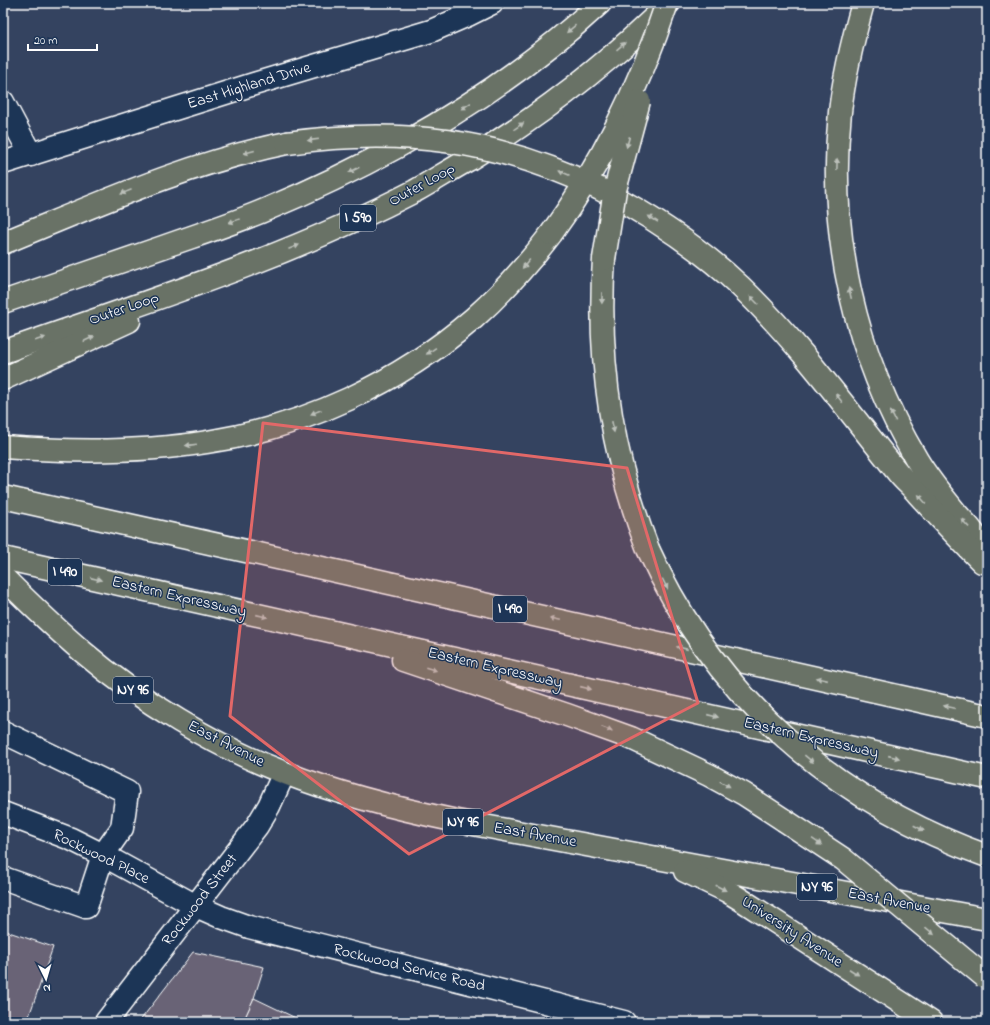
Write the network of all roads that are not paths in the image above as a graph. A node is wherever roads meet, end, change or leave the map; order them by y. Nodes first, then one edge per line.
1 (492, 3) edge
2 (600, 3) edge
3 (863, 3) edge
4 (666, 10) edge
5 (3, 102) edge
6 (31, 155) junction
7 (3, 164) edge
8 (3, 243) edge
9 (265, 258) junction
10 (3, 302) edge
11 (3, 352) edge
12 (3, 379) edge
13 (3, 447) edge
14 (3, 497) edge
15 (987, 555) edge
16 (3, 558) edge
17 (987, 567) edge
18 (3, 577) edge
19 (288, 622) junction
20 (987, 716) edge
21 (3, 732) edge
22 (284, 773) junction
23 (987, 778) edge
24 (3, 813) edge
25 (103, 855) junction
26 (646, 856) junction
27 (987, 856) edge
28 (3, 878) edge
29 (196, 906) junction
30 (987, 919) edge
31 (986, 978) edge
32 (106, 1022) edge
33 (624, 1022) edge
34 (931, 1022) edge

1 - 6 street, East Highland Drive
2 -> 10 main road
15 -> 3 main road
9 -> 4 main road, Outer Loop / I 590
4 -> 13 main road, bridge
4 -> 27 main road, bridge
5 - 6 street
6 - 7 street, East Highland Drive
17 -> 8 main road, bridge
11 -> 9 main road, Outer Loop / I 590
12 -> 9 main road
20 -> 14 main road, I 490
16 -> 19 main road, Eastern Expressway / I 490
18 - 22 main road, East Avenue / NY 96
19 -> 23 main road, Eastern Expressway / I 490
19 -> 31 main road, bridge
21 - 25 street
22 - 26 main road, East Avenue / NY 96
22 - 29 street, Rockwood Street
24 - 25 street, Rockwood Place
25 - 28 street
25 - 29 street, Rockwood Place
26 - 30 main road, East Avenue / NY 96
26 -> 34 main road, University Avenue
29 - 32 street, Rockwood Street
29 - 33 street, Rockwood Service Road

